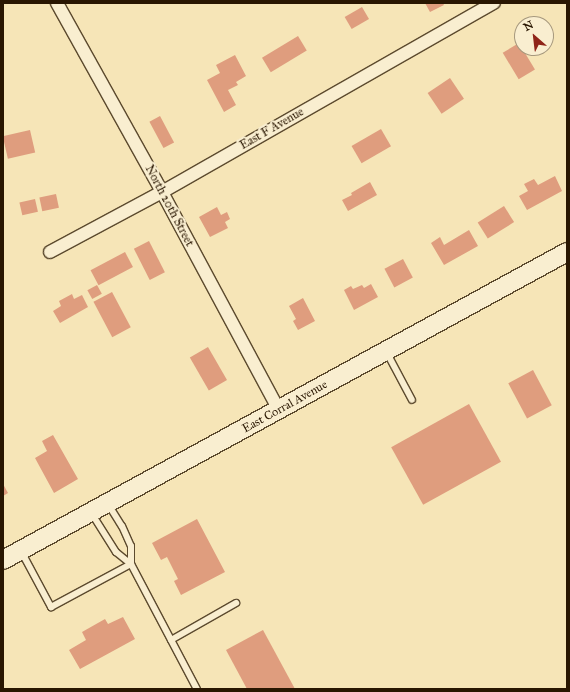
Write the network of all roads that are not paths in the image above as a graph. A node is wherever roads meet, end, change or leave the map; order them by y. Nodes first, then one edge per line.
1 (57, 3) edge
2 (494, 3) edge
3 (162, 192) junction
4 (50, 252) dead end
5 (567, 252) edge
6 (386, 351) junction
7 (412, 400) dead end
8 (279, 410) junction
9 (108, 504) junction
10 (91, 513) junction
11 (21, 551) junction
12 (3, 560) edge
13 (131, 564) junction
14 (236, 603) dead end
15 (171, 640) junction
16 (197, 689) edge

1 - 3 street, North 20th Street
2 - 3 street, East F Avenue
3 - 4 street, East F Avenue
3 - 8 street, North 20th Street
5 - 6 main road, East Corral Avenue
6 - 7 lane
6 - 8 main road, East Corral Avenue
8 - 9 main road, East Corral Avenue
9 - 10 main road, East Corral Avenue
9 - 13 lane
10 - 11 main road, East Corral Avenue
10 - 13 lane
11 - 12 main road, East Corral Avenue
11 - 13 lane
13 - 15 lane
14 - 15 lane
15 - 16 lane

